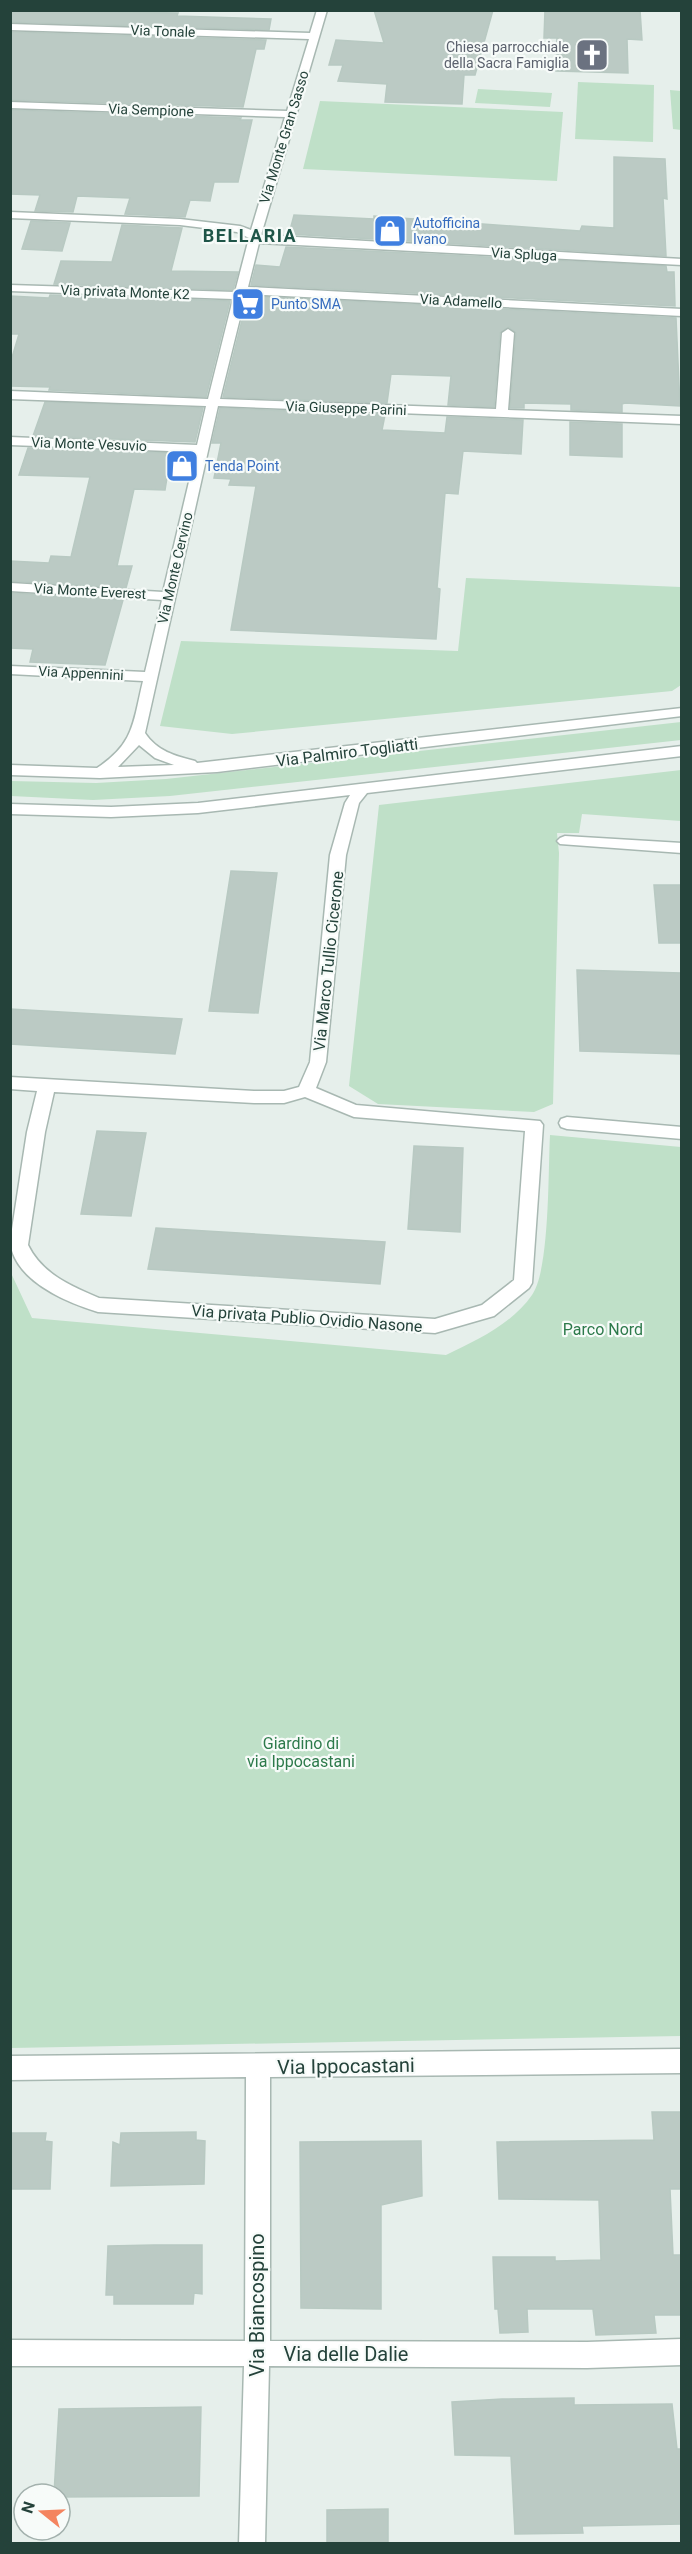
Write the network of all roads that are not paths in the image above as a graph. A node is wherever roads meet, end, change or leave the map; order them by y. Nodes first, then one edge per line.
1 (322, 10) edge
2 (10, 27) edge
3 (315, 36) junction
4 (10, 105) edge
5 (291, 114) junction
6 (10, 215) edge
7 (255, 235) junction
8 (681, 262) edge
9 (10, 288) edge
10 (240, 293) junction
11 (681, 313) edge
12 (508, 333) dead end
13 (10, 395) edge
14 (213, 403) junction
15 (502, 414) junction
16 (681, 420) edge
17 (10, 441) edge
18 (202, 449) junction
19 (10, 587) edge
20 (169, 596) junction
21 (10, 670) edge
22 (151, 677) junction
23 (681, 712) edge
24 (138, 732) junction
25 (681, 751) edge
26 (217, 767) junction
27 (10, 770) edge
28 (100, 773) junction
29 (362, 789) junction
30 (10, 809) edge
31 (565, 841) dead end
32 (681, 848) edge
33 (10, 1083) edge
34 (46, 1085) junction
35 (306, 1091) junction
36 (567, 1122) dead end
37 (681, 1133) edge
38 (681, 2061) edge
39 (258, 2067) junction
40 (10, 2068) edge
41 (681, 2352) edge
42 (257, 2353) junction
43 (10, 2354) edge
44 (252, 2544) edge

1 - 3 street, Via Monte Gran Sasso
2 - 3 street, Via Tonale
3 - 5 street, Via Monte Gran Sasso
4 - 5 street, Via Sempione
5 - 7 street, Via Monte Gran Sasso
6 - 7 street, Via Spluga
7 - 8 street, Via Spluga
7 - 10 street, Via Monte Gran Sasso
9 - 10 street, Via privata Monte K2
10 - 11 street, Via Adamello
10 - 14 street, Via Monte Gran Sasso
12 - 15 street
13 - 14 street, Via Giuseppe Parini
14 - 15 street, Via Giuseppe Parini
14 - 18 street, Via Monte Cervino
15 - 16 street, Via Giuseppe Parini
17 - 18 street, Via Monte Vesuvio
18 - 20 street, Via Monte Cervino
19 - 20 street, Via Monte Everest
20 - 22 street, Via Monte Cervino
21 - 22 street, Via Appennini
22 - 24 street, Via Monte Cervino
23 - 26 street, Via Palmiro Togliatti
24 - 26 street
24 - 28 street, Via Monte Cervino
25 - 29 street
26 - 28 street, Via Palmiro Togliatti
27 - 28 street, Via Palmiro Togliatti
29 - 30 street
29 - 35 street, Via Marco Tullio Cicerone
31 - 32 street
33 - 34 street
34 - 35 street
34 - 35 street, Via privata Publio Ovidio Nasone
36 - 37 street
38 - 39 street, Via Ippocastani
39 - 40 street, Via Ippocastani
39 - 42 street, Via Biancospino
41 - 42 street, Via delle Dalie
42 - 43 street, Via delle Dalie
42 - 44 street, Via Biancospino

